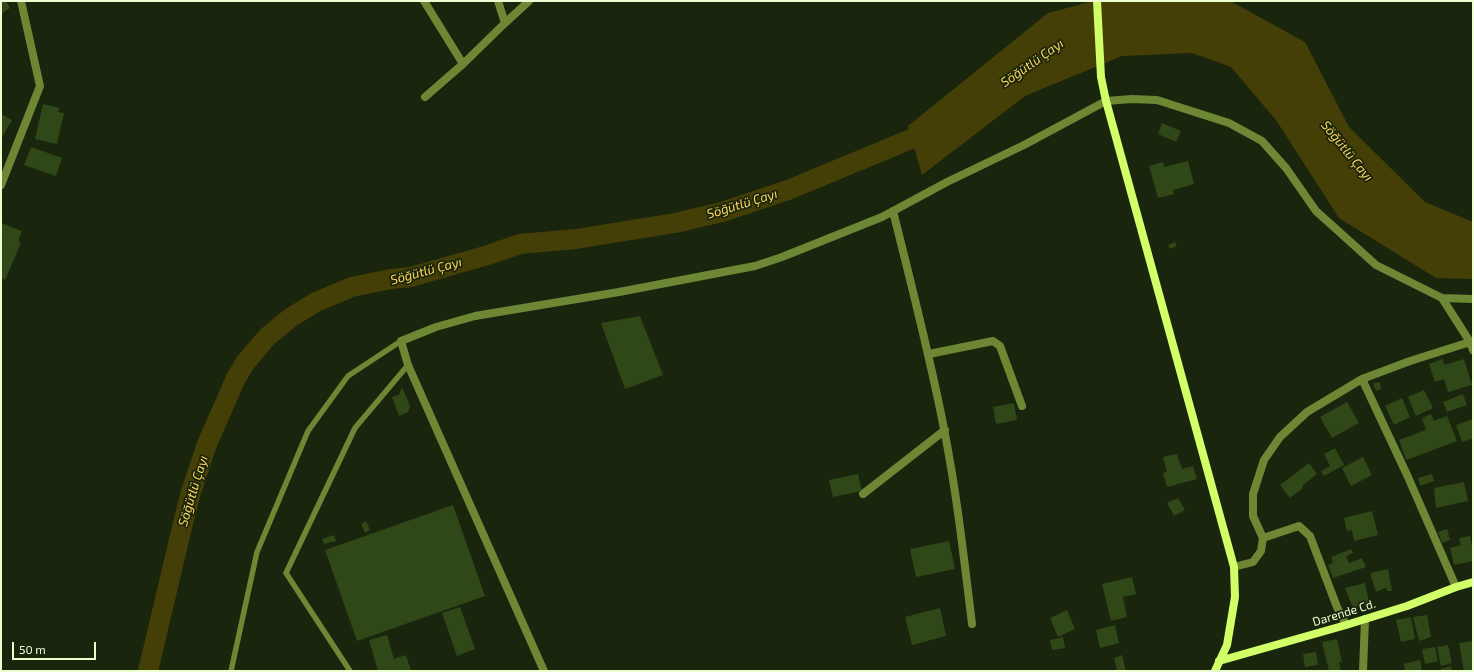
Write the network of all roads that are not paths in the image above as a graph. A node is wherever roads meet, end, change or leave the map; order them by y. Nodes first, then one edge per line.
1 (21, 1) edge
2 (424, 1) edge
3 (498, 1) edge
4 (529, 1) edge
5 (1097, 1) edge
6 (505, 23) junction
7 (463, 64) junction
8 (425, 97) dead end
9 (1106, 101) junction
10 (1, 185) edge
11 (893, 211) junction
12 (1442, 298) junction
13 (1473, 299) edge
14 (401, 341) junction
15 (1472, 344) edge
16 (929, 354) junction
17 (408, 365) junction
18 (1362, 379) junction
19 (1022, 406) dead end
20 (945, 430) junction
21 (863, 494) dead end
22 (1263, 538) junction
23 (1234, 567) junction
24 (1473, 582) edge
25 (1456, 587) junction
26 (1365, 619) junction
27 (972, 624) dead end
28 (1346, 625) junction
29 (1219, 661) junction
30 (231, 671) edge
31 (350, 671) edge
32 (544, 671) edge
33 (1215, 671) edge
34 (1363, 671) edge

1 - 10 street
2 - 7 street
3 - 6 street
4 - 6 street
5 - 9 main road
6 - 7 street
7 - 8 street
9 - 11 street
9 - 12 street
9 - 23 main road
11 - 14 street
11 - 16 street
12 - 13 street
12 - 15 street
14 - 17 street
14 - 30 lane
15 - 18 street
16 - 19 street
16 - 20 street
17 - 31 lane
17 - 32 street
18 - 22 street
18 - 25 street
20 - 21 street
20 - 27 street
22 - 23 street
22 - 28 street
23 - 29 main road
24 - 25 main road, Darende Cd.
25 - 26 main road, Darende Cd.
26 - 28 main road, Darende Cd.
26 - 34 street
28 - 29 main road, Darende Cd.
29 - 33 main road

